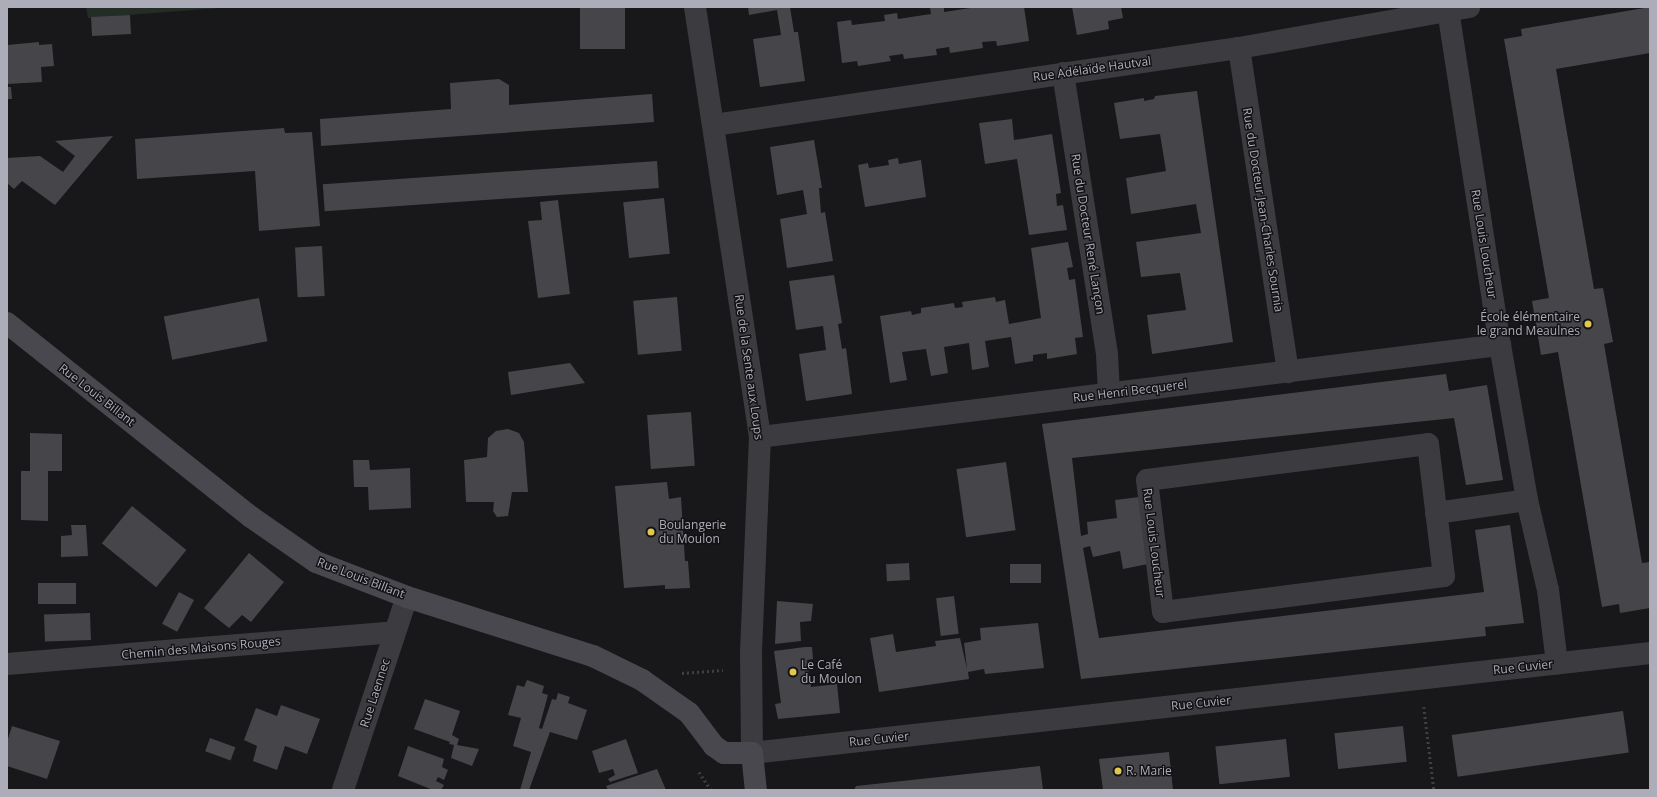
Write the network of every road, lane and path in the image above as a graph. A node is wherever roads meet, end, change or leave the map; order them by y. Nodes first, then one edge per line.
1 (695, 7) edge
2 (1469, 7) edge
3 (1448, 10) junction
4 (1239, 48) junction
5 (1063, 73) junction
6 (714, 125) junction
7 (7, 323) edge
8 (1500, 345) junction
9 (1288, 372) junction
10 (1109, 394) junction
11 (760, 437) junction
12 (1527, 500) junction
13 (1436, 513) junction
14 (407, 597) junction
15 (395, 632) junction
16 (1650, 653) edge
17 (7, 664) edge
18 (1557, 664) junction
19 (728, 666) dead end
20 (662, 694) junction
21 (1424, 701) dead end
22 (752, 753) junction
23 (342, 790) edge
24 (756, 790) edge
25 (1434, 790) edge

1 - 6 street, Rue de la Sente aux Loups
2 - 3 street, Rue Adélaïde Hautval
3 - 4 street, Rue Adélaïde Hautval
3 - 8 street, Rue Louis Loucheur
4 - 5 street, Rue Adélaïde Hautval
4 - 9 street, Rue du Docteur Jean-Charles Sournia
5 - 6 street, Rue Adélaïde Hautval
5 - 10 street, Rue du Docteur René Lançon
6 - 11 street, Rue de la Sente aux Loups
7 - 14 street, Rue Louis Billant
8 - 9 street, Rue Henri Becquerel
8 - 12 street, Rue Louis Loucheur
9 - 10 street, Rue Henri Becquerel
10 - 11 street, Rue Henri Becquerel
11 - 22 street, Rue de la Sente aux Loups
12 - 13 street
12 - 18 street, Rue Louis Loucheur
13 - 13 street, Rue Louis Loucheur
14 - 15 street, Rue Laennec
14 - 20 street, Rue Louis Billant
15 - 17 street, Chemin des Maisons Rouges
15 - 23 street, Rue Laennec
16 - 18 street, Rue Cuvier
18 - 22 street, Rue Cuvier
19 - 20 path
20 - 22 street, Rue Louis Billant
21 - 25 path
22 - 24 street

